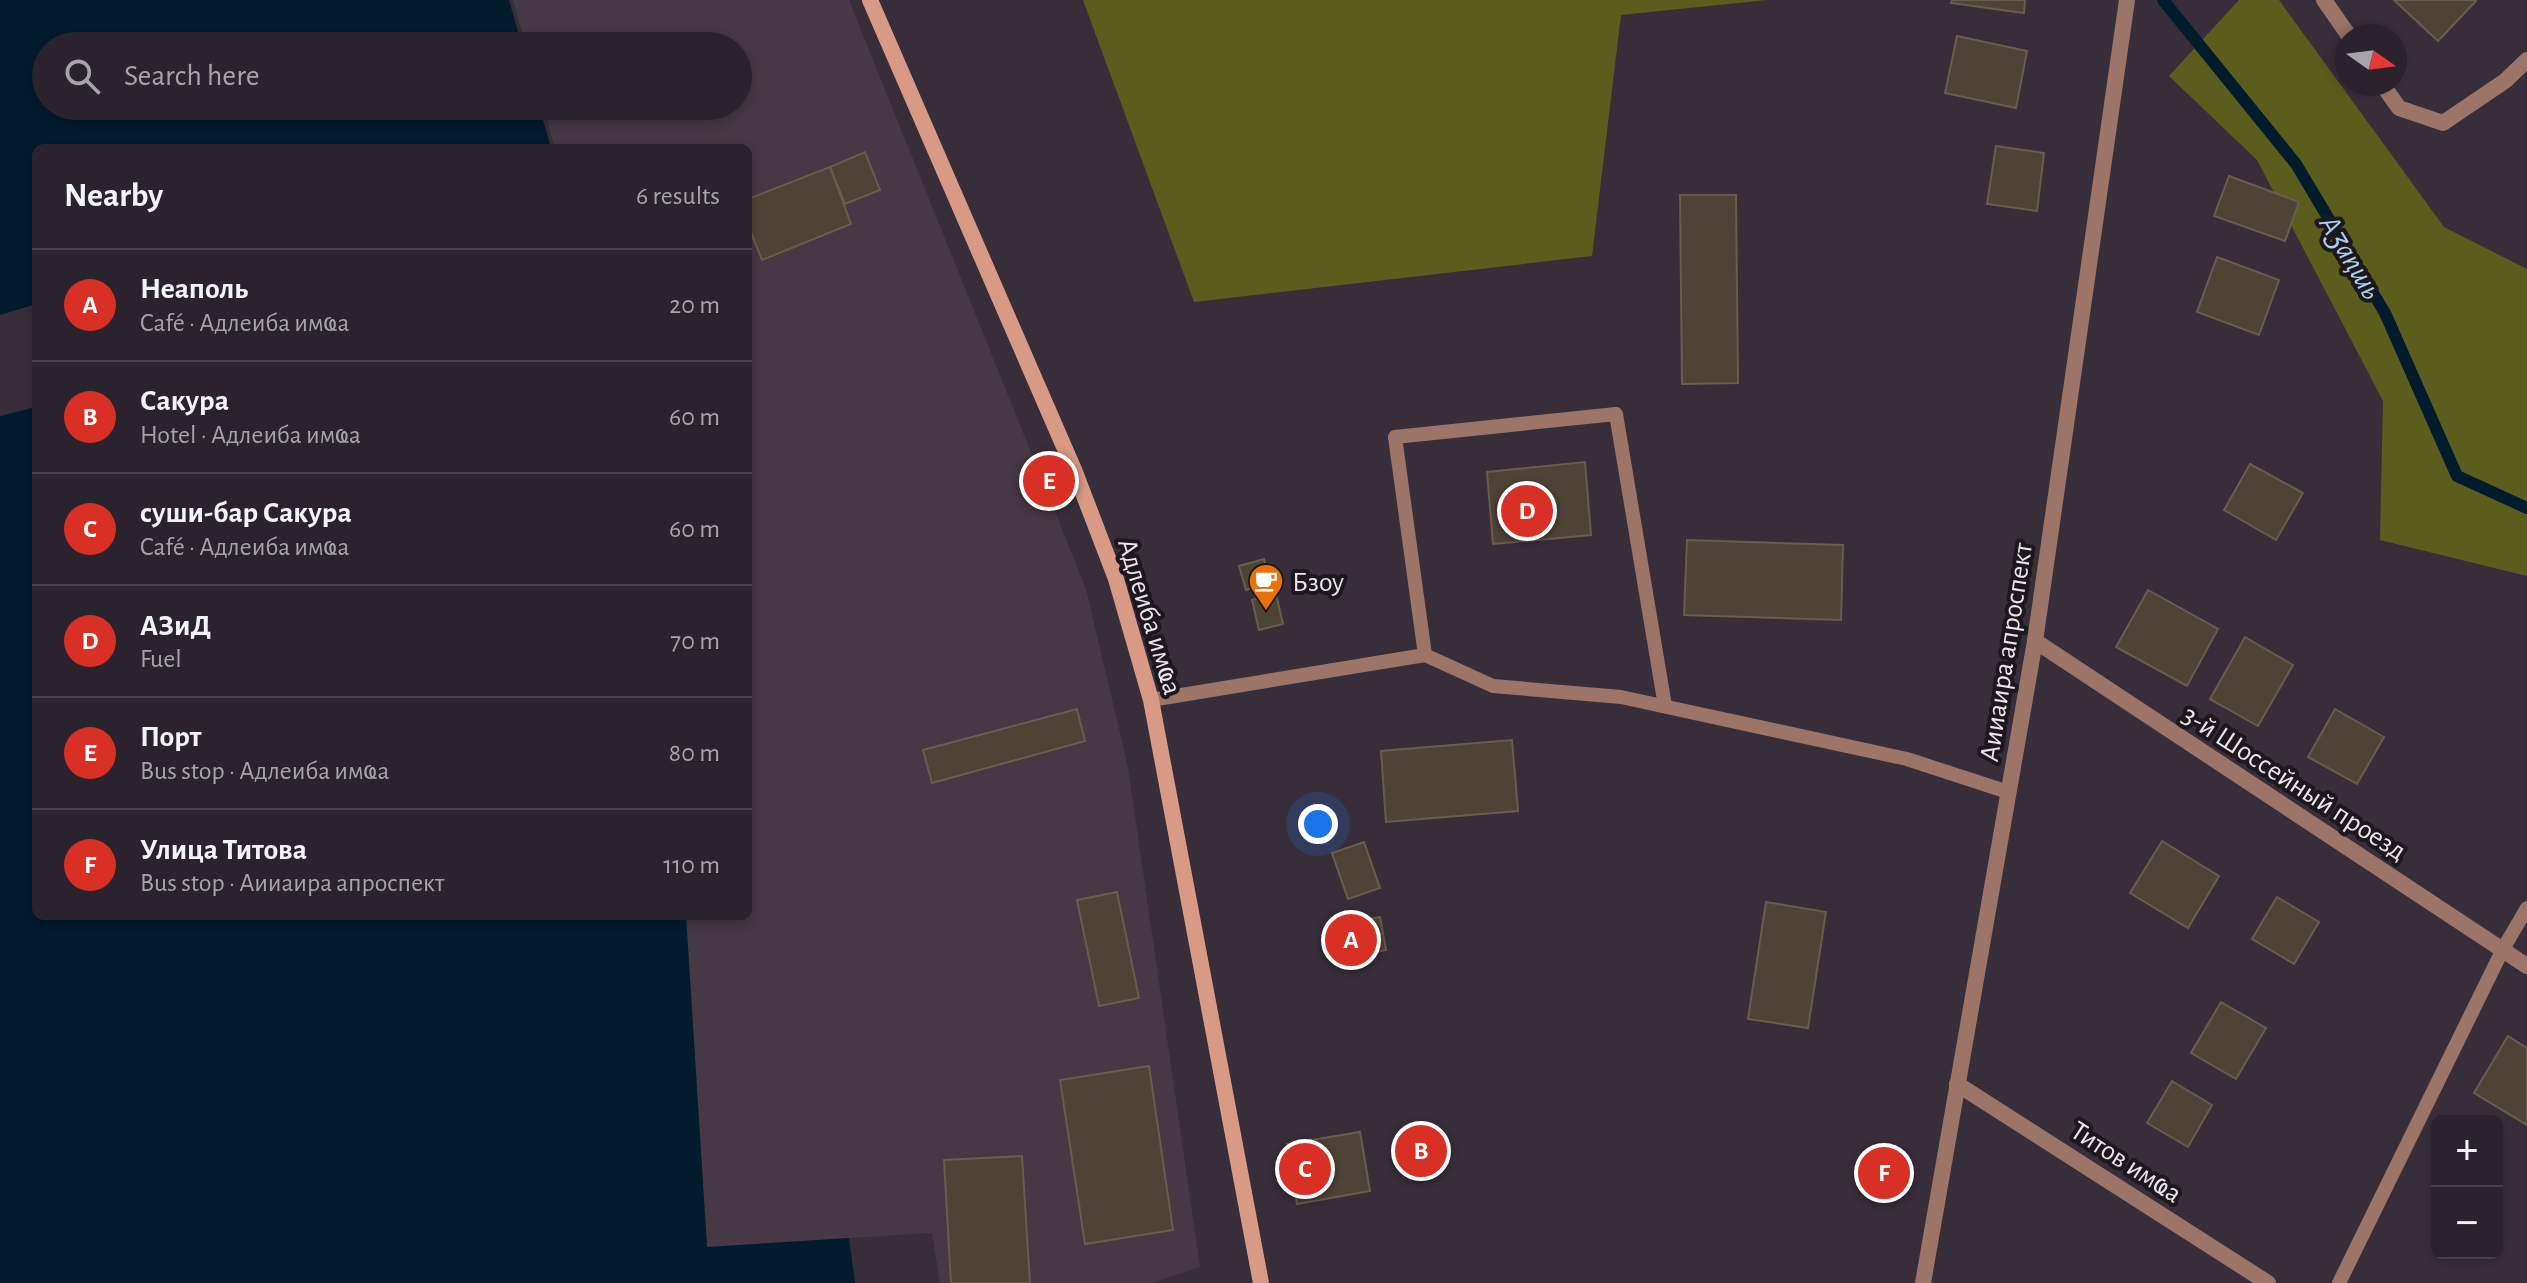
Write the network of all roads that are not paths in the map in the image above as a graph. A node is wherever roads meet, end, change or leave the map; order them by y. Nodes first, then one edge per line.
1 (870, 0) edge
2 (2127, 0) edge
3 (2324, 0) edge
4 (2341, 24) edge
5 (2527, 60) edge
6 (2390, 96) edge
7 (2035, 641) junction
8 (1425, 655) junction
9 (1151, 700) junction
10 (1665, 706) junction
11 (2008, 792) junction
12 (2527, 908) edge
13 (2503, 949) junction
14 (2527, 966) edge
15 (1957, 1084) junction
16 (1261, 1283) edge
17 (1923, 1283) edge
18 (2268, 1283) edge
19 (2339, 1283) edge

1 - 9 main road, Адлеиба имҩа
2 - 7 street, Аииаира апроспект
3 - 4 street
5 - 6 street
7 - 11 street, Аииаира апроспект
7 - 13 street, 3-й Шоссейный проезд
8 - 9 lane
8 - 10 lane
8 - 10 lane
9 - 16 main road, Адлеиба имҩа
10 - 11 lane
11 - 15 street, Аииаира апроспект
12 - 13 lane
13 - 14 street, 3-й Шоссейный проезд
13 - 19 lane
15 - 17 street, Аииаира апроспект
15 - 18 street, Титов имҩа

